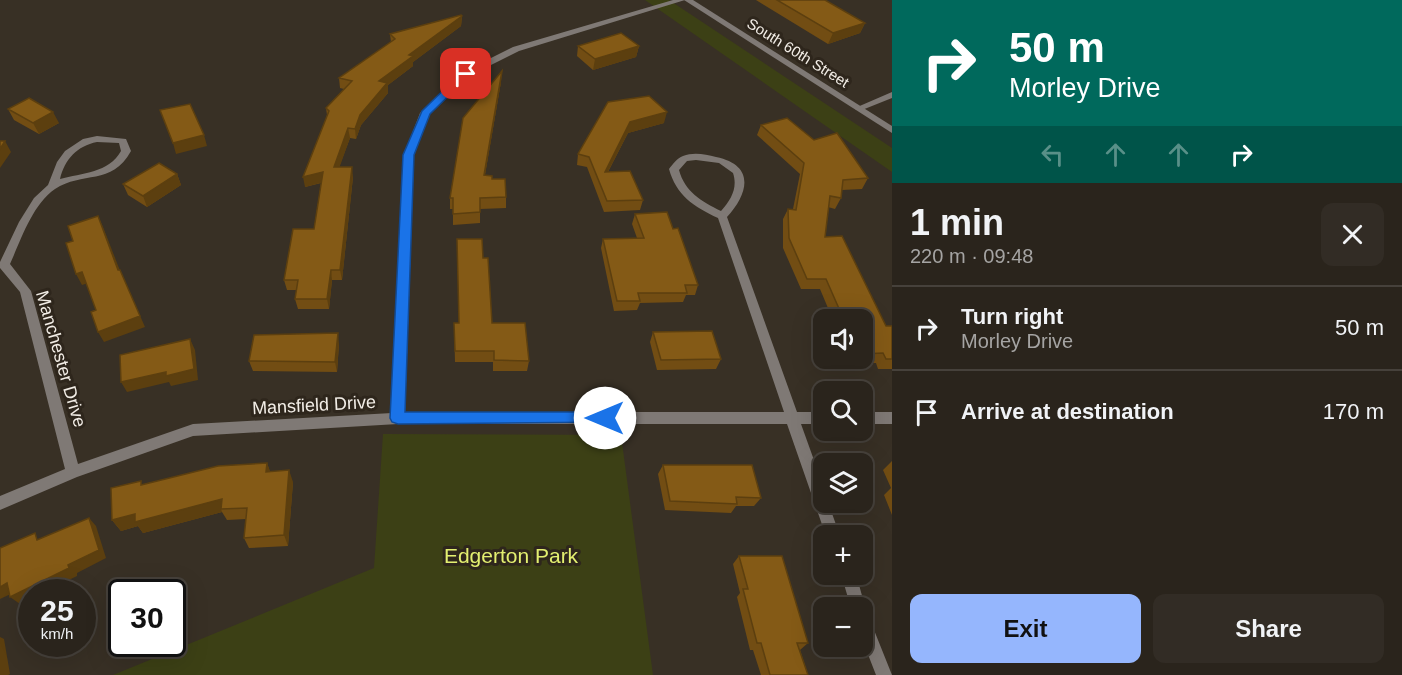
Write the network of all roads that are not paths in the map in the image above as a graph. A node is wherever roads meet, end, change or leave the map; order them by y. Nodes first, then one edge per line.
1 (681, 0) edge
2 (688, 0) edge
3 (892, 95) edge
4 (859, 108) junction
5 (892, 130) edge
6 (53, 186) junction
7 (722, 216) junction
8 (2, 265) edge
9 (398, 418) junction
10 (791, 418) junction
11 (813, 418) edge
12 (873, 418) edge
13 (892, 418) edge
14 (74, 472) junction
15 (0, 503) edge
16 (829, 525) edge
17 (873, 646) edge
18 (884, 675) edge

1 - 9 street
2 - 4 street, South 60th Street
3 - 4 street
4 - 5 street, South 60th Street
6 - 6 street
6 - 8 street
7 - 7 street
7 - 10 street
8 - 14 street, Manchester Drive
9 - 10 street, Mansfield Drive
9 - 14 street, Mansfield Drive
10 - 11 street, Mansfield Drive
10 - 16 street
12 - 13 street
14 - 15 street, Mansfield Drive
17 - 18 street

